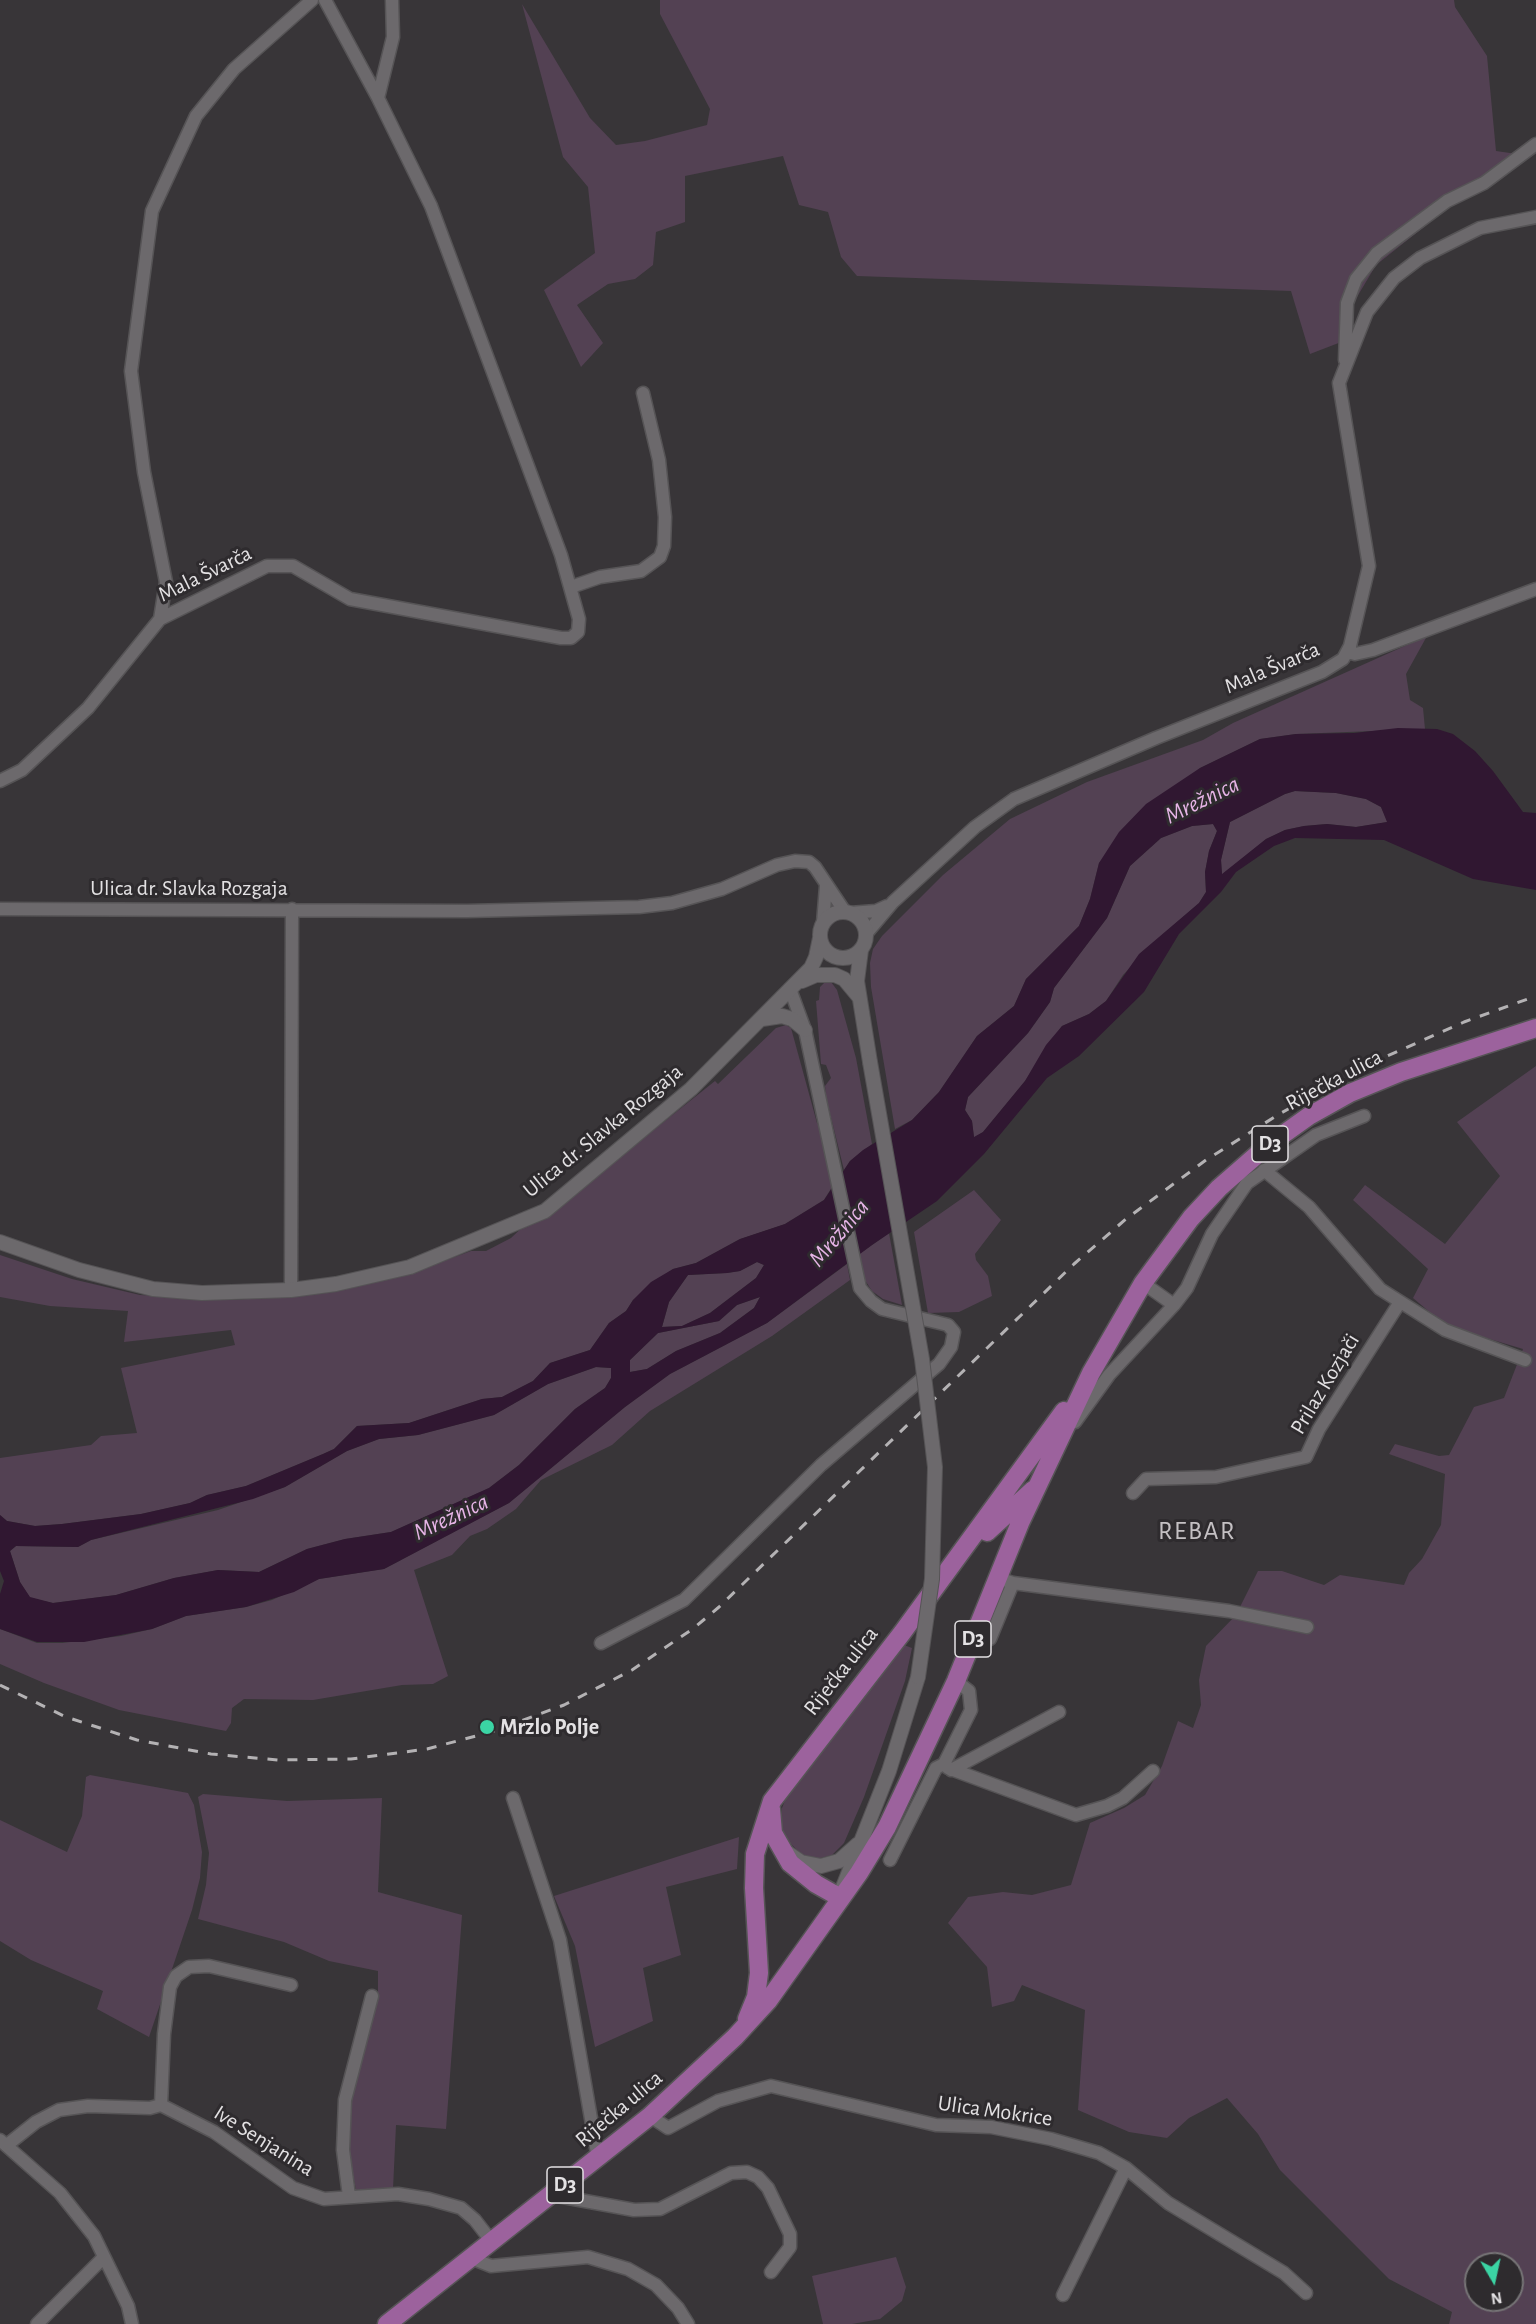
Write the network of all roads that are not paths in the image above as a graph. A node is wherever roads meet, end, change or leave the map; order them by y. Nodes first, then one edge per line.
1 (312, 0) edge
2 (325, 0) edge
3 (392, 0) edge
4 (378, 98) junction
5 (1536, 144) edge
6 (1535, 217) edge
7 (1344, 367) junction
8 (644, 393) dead end
9 (571, 587) junction
10 (1536, 589) edge
11 (160, 619) junction
12 (1347, 652) junction
13 (0, 781) edge
14 (826, 885) junction
15 (893, 902) junction
16 (0, 909) edge
17 (292, 909) junction
18 (848, 912) junction
19 (823, 923) junction
20 (866, 934) junction
21 (820, 938) junction
22 (861, 950) junction
23 (840, 957) junction
24 (811, 968) junction
25 (857, 981) junction
26 (793, 987) junction
27 (860, 1000) junction
28 (760, 1020) junction
29 (1536, 1028) edge
30 (805, 1030) junction
31 (1364, 1116) dead end
32 (1264, 1170) junction
33 (0, 1242) edge
34 (1143, 1283) junction
35 (291, 1290) junction
36 (1400, 1302) junction
37 (1174, 1305) junction
38 (1525, 1360) dead end
39 (1091, 1373) junction
40 (1052, 1455) junction
41 (1036, 1488) junction
42 (1133, 1493) dead end
43 (948, 1571) junction
44 (1005, 1580) junction
45 (1307, 1627) dead end
46 (990, 1639) dead end
47 (601, 1643) dead end
48 (956, 1681) junction
49 (1059, 1712) dead end
50 (948, 1767) junction
51 (1153, 1771) dead end
52 (513, 1798) dead end
53 (772, 1801) junction
54 (862, 1841) junction
55 (782, 1849) junction
56 (890, 1860) dead end
57 (839, 1897) junction
58 (291, 1985) dead end
59 (372, 1996) dead end
60 (735, 2037) junction
61 (161, 2105) junction
62 (650, 2116) junction
63 (4, 2143) edge
64 (598, 2159) junction
65 (1126, 2168) junction
66 (349, 2196) junction
67 (552, 2196) junction
68 (492, 2242) junction
69 (104, 2257) junction
70 (471, 2259) junction
71 (771, 2272) dead end
72 (1306, 2293) dead end
73 (1063, 2295) dead end
74 (37, 2324) edge
75 (132, 2324) edge
76 (387, 2324) edge
77 (688, 2324) edge

1 - 11 street
2 - 4 street
3 - 4 street
4 - 9 street
5 - 7 street
6 - 7 street, Mala Švarča
7 - 12 street, Mala Švarča
8 - 9 street
9 - 11 street, Mala Švarča
10 - 12 street
11 - 13 street, Mala Švarča
12 - 15 street, Mala Švarča
14 - 17 street, Ulica dr. Slavka Rozgaja
14 - 18 street, Ulica dr. Slavka Rozgaja
14 - 19 street
15 - 18 street
15 - 20 street, Mala Švarča
16 - 17 street, Ulica dr. Slavka Rozgaja
17 - 35 street
18 - 19 street
18 - 20 street
19 - 21 street
20 - 22 street
21 - 23 street
21 - 24 street, Ulica dr. Slavka Rozgaja
22 - 23 street
22 - 25 street
23 - 24 street, Ulica dr. Slavka Rozgaja
23 - 25 street
24 - 26 street, Ulica dr. Slavka Rozgaja
25 - 27 street
26 - 27 street
26 - 28 street, Ulica dr. Slavka Rozgaja
26 - 30 street
27 - 54 street, bridge
28 - 30 street
28 - 35 street, Ulica dr. Slavka Rozgaja
29 - 34 main road, Riječka ulica / D3
30 - 47 street
31 - 32 street, Riječka ulica
32 - 36 street
32 - 37 street, Riječka ulica
33 - 35 street, Ulica dr. Slavka Rozgaja
34 - 37 street
34 - 39 main road, Riječka ulica / D3
36 - 38 street
36 - 42 street, Prilaz Kozjači
37 - 40 street, Riječka ulica
39 - 40 main road, Riječka ulica / D3
39 - 43 main road, Riječka ulica / D3
40 - 41 main road, Riječka ulica / D3
41 - 43 main road
41 - 44 main road, Riječka ulica / D3
43 - 53 main road, Riječka ulica / D3
44 - 45 street
44 - 46 street
44 - 48 main road, Riječka ulica / D3
48 - 50 street
48 - 57 main road, Riječka ulica / D3
49 - 50 street
50 - 51 street
50 - 56 street
52 - 64 street
53 - 55 main road
53 - 60 main road, Riječka ulica / D3
54 - 55 street
54 - 57 street
55 - 57 main road
57 - 60 main road, Riječka ulica / D3
58 - 61 street
59 - 66 street, Ive Senjanina
60 - 62 main road, Riječka ulica / D3
61 - 63 street
61 - 66 street, Ive Senjanina
62 - 64 main road, Riječka ulica / D3
62 - 65 street, Ulica Mokrice
63 - 69 street
64 - 67 main road, Riječka ulica / D3
65 - 72 street, Ulica Mokrice
65 - 73 street
66 - 68 street, Ive Senjanina
67 - 68 main road, Riječka ulica / D3
67 - 71 street
68 - 70 main road, Riječka ulica / D3
69 - 74 street
69 - 75 street
70 - 76 main road, Riječka ulica / D3
70 - 77 street

